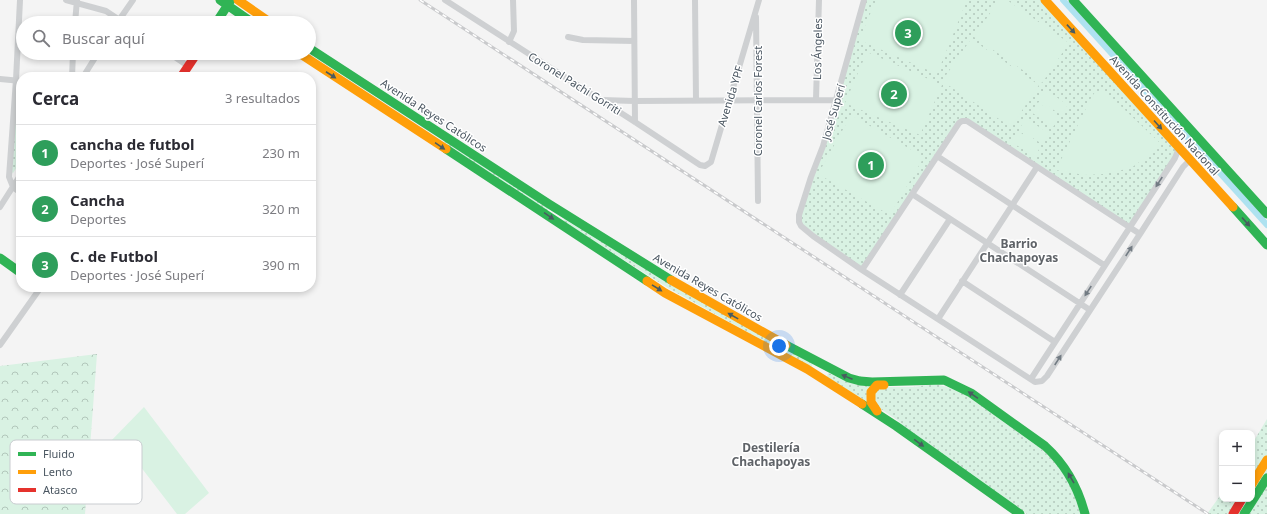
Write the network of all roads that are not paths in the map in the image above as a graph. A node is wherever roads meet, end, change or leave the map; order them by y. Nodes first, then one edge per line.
1 (20, 0) edge
2 (66, 0) edge
3 (133, 0) edge
4 (238, 0) edge
5 (444, 0) edge
6 (513, 0) edge
7 (634, 0) edge
8 (695, 0) edge
9 (756, 0) edge
10 (759, 0) edge
11 (818, 0) edge
12 (864, 0) edge
13 (1045, 0) edge
14 (1073, 0) edge
15 (77, 1) edge
16 (226, 2) edge
17 (756, 10) junction
18 (20, 16) edge
19 (76, 16) edge
20 (112, 16) edge
21 (124, 16) edge
22 (219, 16) edge
23 (244, 16) edge
24 (261, 16) edge
25 (568, 37) dead end
26 (634, 41) junction
27 (509, 42) junction
28 (316, 53) edge
29 (19, 60) edge
30 (73, 60) edge
31 (94, 60) edge
32 (179, 60) edge
33 (192, 60) edge
34 (309, 60) edge
35 (188, 66) junction
36 (19, 72) edge
37 (72, 72) edge
38 (88, 72) edge
39 (184, 72) edge
40 (0, 79) edge
41 (16, 80) edge
42 (816, 99) junction
43 (600, 100) junction
44 (696, 100) junction
45 (728, 100) junction
46 (756, 100) junction
47 (836, 100) junction
48 (634, 101) junction
49 (16, 109) edge
50 (636, 122) junction
51 (1179, 148) junction
52 (938, 156) junction
53 (1190, 160) junction
54 (705, 166) joint
55 (1037, 167) junction
56 (16, 182) edge
57 (13, 187) junction
58 (16, 189) edge
59 (912, 194) junction
60 (758, 202) dead end
61 (1012, 205) junction
62 (0, 206) edge
63 (1267, 214) edge
64 (950, 219) junction
65 (1129, 227) junction
66 (1140, 234) junction
67 (988, 244) junction
68 (1267, 245) edge
69 (0, 258) edge
70 (1104, 265) junction
71 (16, 269) edge
72 (862, 270) junction
73 (962, 282) junction
74 (37, 292) edge
75 (900, 295) junction
76 (1080, 304) junction
77 (1090, 310) junction
78 (938, 319) junction
79 (1055, 342) junction
80 (0, 345) edge
81 (1031, 379) junction
82 (918, 381) junction
83 (896, 426) junction
84 (1267, 460) edge
85 (1267, 478) edge
86 (1255, 479) edge
87 (1240, 502) edge
88 (1235, 511) edge
89 (1245, 513) edge
90 (1020, 514) edge
91 (1086, 514) edge

1 - 18 street
2 - 15 street
3 - 21 street
4 - 24 main road
5 - 27 street, Coronel Pachi Gorriti
6 - 27 street
7 - 26 street
8 - 44 street
9 - 17 street, Coronel Carlos Forest
10 - 17 street, Avenida YPF
11 - 42 street, Los Ángeles
12 - 47 street, José Superí
13 -> 51 main road, Avenida Constitución Nacional
14 - 63 main road, Avenida Constitución Nacional
15 - 19 street
15 - 20 street
16 - 22 main road
16 - 23 main road
17 - 45 street, Avenida YPF
17 - 46 street, Coronel Carlos Forest
25 - 26 street
26 - 48 street
27 - 43 street, Coronel Pachi Gorriti
82 -> 28 main road, Avenida Reyes Católicos
29 - 36 street
30 - 37 street
31 - 38 street
32 - 35 street
33 - 35 main road
34 -> 83 main road, Avenida Reyes Católicos
35 - 39 main road
40 - 41 street
42 - 46 street
42 - 47 street
43 - 48 street
43 - 50 street, Coronel Pachi Gorriti
44 - 45 street
44 - 48 street
45 - 46 street
45 - 54 street, Avenida YPF
46 - 60 street, Coronel Carlos Forest
47 - 72 street, José Superí
48 - 50 street
49 - 57 street
50 - 54 street, Coronel Pachi Gorriti
51 - 53 main road, Avenida Constitución Nacional
51 -> 65 street
52 - 55 street
52 - 59 street
52 - 61 street
53 - 66 street
53 -> 68 main road, Avenida Constitución Nacional
55 - 61 street
55 - 65 street
56 - 57 street
57 - 58 street
57 - 62 street
59 - 64 street
59 - 72 street
61 - 67 street
61 - 70 street
64 - 67 street
64 - 75 street
65 - 66 street
65 - 70 street
77 -> 66 street
67 - 73 street
67 - 76 street
69 - 71 main road
70 -> 76 street
72 - 75 street
73 - 78 street
73 - 79 street
74 - 80 street
75 - 78 street
76 - 77 street
76 - 79 street
81 -> 77 street
78 - 81 street
79 - 81 street
82 - 83 main road
91 -> 82 main road, Avenida Reyes Católicos
83 -> 90 main road, Avenida Reyes Católicos
84 - 86 main road
85 - 89 main road
87 - 88 main road

